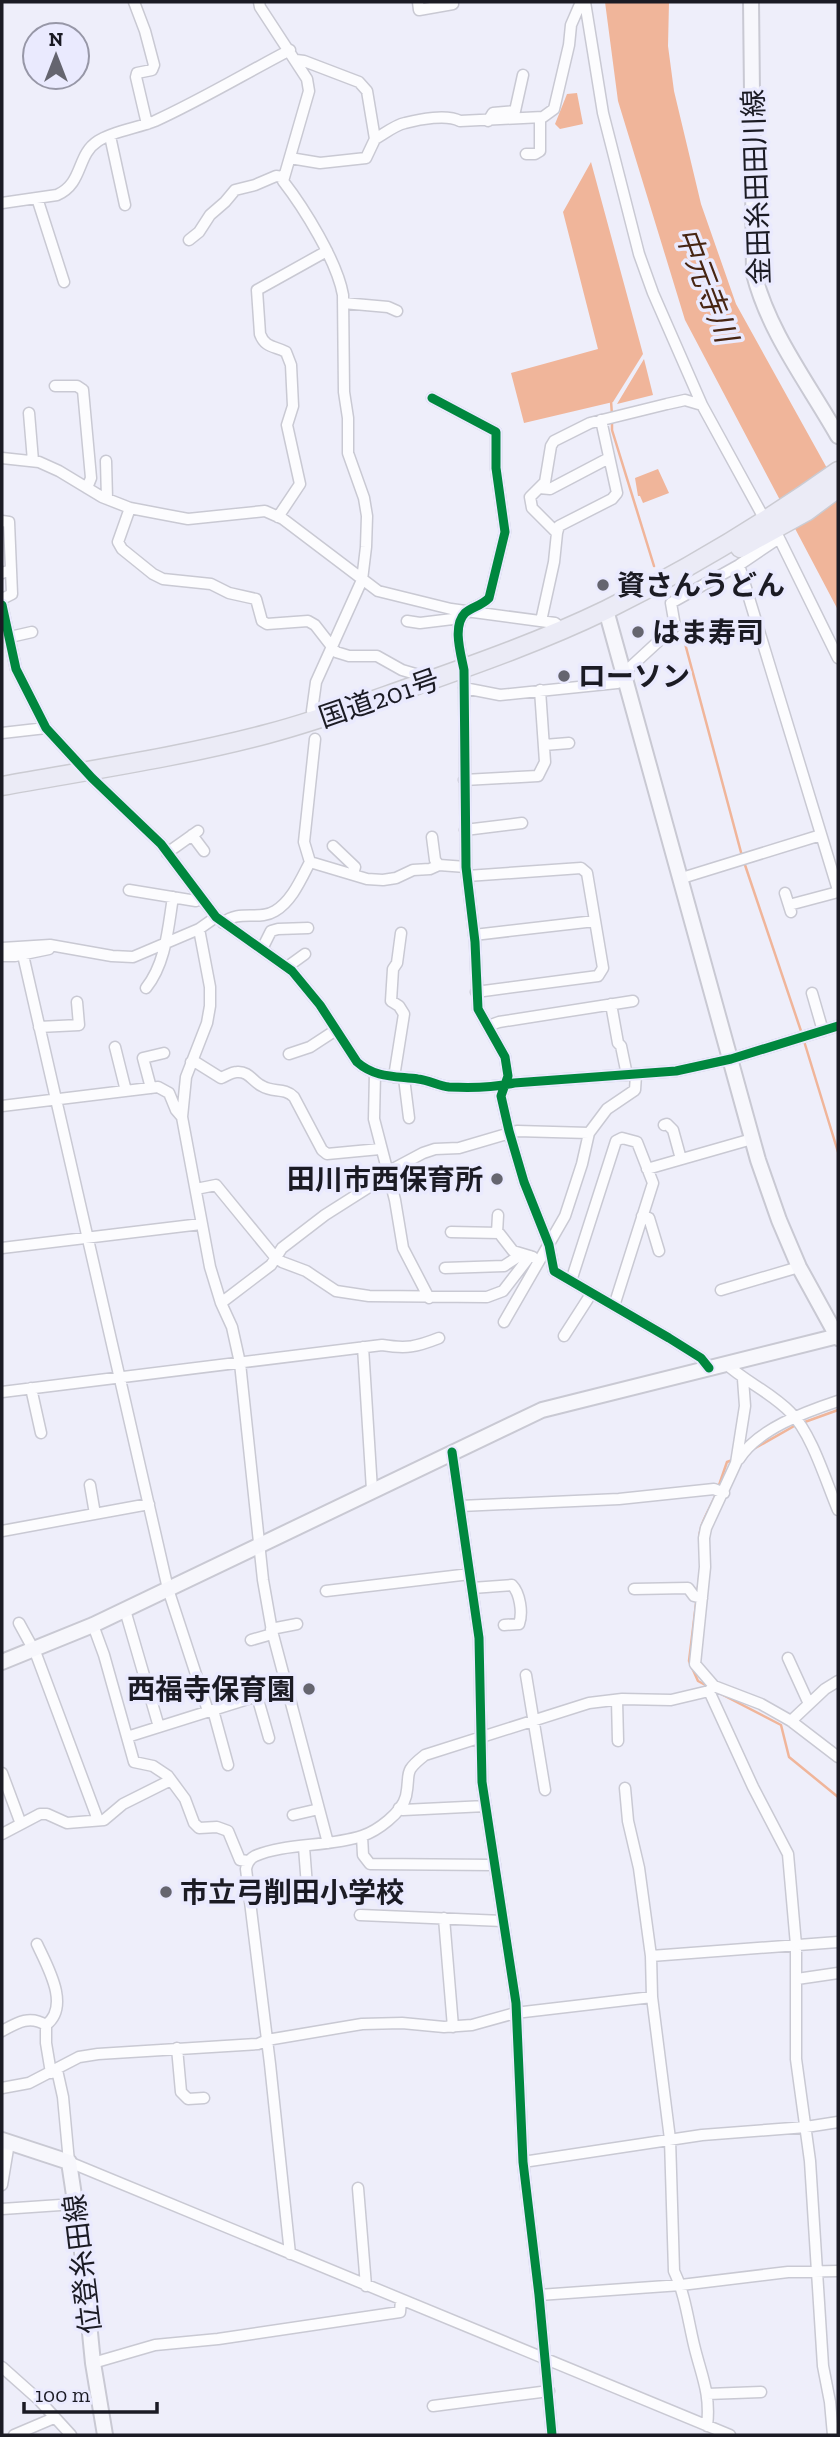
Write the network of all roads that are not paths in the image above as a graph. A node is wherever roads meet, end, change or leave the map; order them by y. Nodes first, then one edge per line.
1 (134, 2) edge
2 (259, 2) edge
3 (418, 2) edge
4 (583, 2) edge
5 (751, 2) edge
6 (453, 4) dead end
7 (293, 55) junction
8 (523, 75) dead end
9 (540, 118) junction
10 (488, 121) junction
11 (147, 124) junction
12 (110, 136) junction
13 (375, 139) junction
14 (526, 155) dead end
15 (290, 158) junction
16 (283, 177) junction
17 (37, 198) junction
18 (2, 203) edge
19 (125, 205) dead end
20 (189, 240) dead end
21 (327, 251) junction
22 (64, 282) dead end
23 (343, 303) junction
24 (397, 311) dead end
25 (55, 386) dead end
26 (432, 398) dead end
27 (702, 405) junction
28 (29, 413) dead end
29 (600, 420) junction
30 (838, 436) edge
31 (2, 458) edge
32 (610, 458) junction
33 (33, 461) junction
34 (106, 461) dead end
35 (838, 472) edge
36 (87, 488) junction
37 (539, 488) junction
38 (838, 488) edge
39 (107, 499) junction
40 (130, 508) junction
41 (278, 517) junction
42 (2, 521) edge
43 (774, 526) junction
44 (557, 533) junction
45 (739, 565) junction
46 (6, 571) edge
47 (362, 580) junction
48 (2, 599) edge
49 (2, 605) edge
50 (464, 614) junction
51 (608, 615) junction
52 (407, 621) dead end
53 (541, 621) junction
54 (563, 629) junction
55 (32, 632) dead end
56 (10, 637) junction
57 (332, 646) junction
58 (838, 658) edge
59 (625, 677) junction
60 (464, 679) junction
61 (423, 683) junction
62 (540, 690) junction
63 (312, 711) dead end
64 (46, 727) junction
65 (2, 733) edge
66 (315, 739) dead end
67 (569, 743) dead end
68 (544, 745) junction
69 (89, 774) junction
70 (464, 780) junction
71 (2, 786) edge
72 (2, 796) edge
73 (522, 823) dead end
74 (465, 830) junction
75 (821, 835) junction
76 (432, 838) dead end
77 (333, 846) dead end
78 (204, 851) dead end
79 (167, 853) junction
80 (310, 862) junction
81 (439, 864) junction
82 (466, 872) junction
83 (353, 874) junction
84 (682, 878) junction
85 (129, 890) dead end
86 (838, 891) edge
87 (785, 893) dead end
88 (173, 897) junction
89 (200, 899) junction
90 (220, 920) junction
91 (595, 921) junction
92 (308, 928) dead end
93 (199, 929) junction
94 (401, 933) dead end
95 (474, 935) junction
96 (166, 943) junction
97 (50, 945) junction
98 (2, 948) edge
99 (262, 949) junction
100 (305, 954) dead end
101 (23, 955) junction
102 (2, 956) edge
103 (287, 967) junction
104 (146, 988) dead end
105 (476, 992) junction
106 (813, 993) dead end
107 (633, 1001) dead end
108 (77, 1002) dead end
109 (611, 1004) junction
110 (488, 1026) junction
111 (838, 1026) edge
112 (39, 1027) junction
113 (336, 1030) junction
114 (823, 1031) junction
115 (115, 1046) dead end
116 (164, 1054) dead end
117 (289, 1054) dead end
118 (731, 1059) junction
119 (191, 1062) junction
120 (375, 1073) junction
121 (631, 1075) junction
122 (399, 1077) junction
123 (505, 1085) junction
124 (150, 1088) junction
125 (126, 1091) junction
126 (55, 1100) junction
127 (2, 1106) edge
128 (183, 1117) junction
129 (409, 1118) dead end
130 (664, 1125) dead end
131 (589, 1133) junction
132 (510, 1134) junction
133 (752, 1139) junction
134 (380, 1149) junction
135 (681, 1159) junction
136 (647, 1169) junction
137 (388, 1175) junction
138 (196, 1189) junction
139 (498, 1215) dead end
140 (642, 1216) junction
141 (201, 1224) junction
142 (451, 1232) dead end
143 (497, 1233) junction
144 (87, 1238) junction
145 (549, 1245) junction
146 (2, 1248) edge
147 (659, 1251) dead end
148 (275, 1256) junction
149 (531, 1257) junction
150 (799, 1267) junction
151 (444, 1268) dead end
152 (570, 1281) junction
153 (721, 1290) dead end
154 (592, 1294) junction
155 (429, 1297) junction
156 (221, 1303) junction
157 (614, 1306) junction
158 (504, 1322) dead end
159 (564, 1336) dead end
160 (838, 1337) edge
161 (439, 1338) dead end
162 (363, 1347) junction
163 (240, 1363) junction
164 (726, 1364) junction
165 (709, 1368) junction
166 (118, 1377) junction
167 (743, 1379) junction
168 (32, 1388) junction
169 (2, 1392) edge
170 (838, 1401) edge
171 (795, 1417) junction
172 (41, 1433) dead end
173 (452, 1451) junction
174 (736, 1463) junction
175 (89, 1485) dead end
176 (372, 1490) junction
177 (724, 1493) junction
178 (149, 1504) junction
179 (460, 1506) junction
180 (838, 1510) edge
181 (95, 1514) junction
182 (2, 1531) edge
183 (259, 1545) junction
184 (470, 1574) junction
185 (472, 1588) junction
186 (168, 1589) junction
187 (634, 1589) dead end
188 (326, 1591) dead end
189 (702, 1598) junction
190 (124, 1609) junction
191 (19, 1623) dead end
192 (297, 1624) dead end
193 (93, 1625) junction
194 (504, 1625) dead end
195 (272, 1631) junction
196 (251, 1640) dead end
197 (32, 1650) junction
198 (788, 1658) dead end
199 (2, 1662) edge
200 (526, 1675) dead end
201 (838, 1681) edge
202 (286, 1687) junction
203 (712, 1688) junction
204 (257, 1696) junction
205 (617, 1700) junction
206 (809, 1704) junction
207 (211, 1711) junction
208 (532, 1720) junction
209 (791, 1721) junction
210 (159, 1727) junction
211 (127, 1737) junction
212 (482, 1737) junction
213 (269, 1738) dead end
214 (618, 1741) dead end
215 (838, 1757) edge
216 (228, 1765) dead end
217 (2, 1773) edge
218 (171, 1780) junction
219 (625, 1788) dead end
220 (545, 1790) dead end
221 (486, 1806) junction
222 (399, 1808) junction
223 (319, 1809) junction
224 (293, 1815) dead end
225 (98, 1820) junction
226 (21, 1824) junction
227 (2, 1834) edge
228 (362, 1836) junction
229 (328, 1843) junction
230 (304, 1847) junction
231 (248, 1861) junction
232 (495, 1865) junction
233 (250, 1892) junction
234 (360, 1915) dead end
235 (444, 1918) junction
236 (503, 1921) junction
237 (838, 1942) edge
238 (37, 1944) dead end
239 (796, 1945) junction
240 (651, 1956) junction
241 (838, 1973) edge
242 (797, 1979) junction
243 (652, 1997) junction
244 (515, 2013) junction
245 (46, 2025) junction
246 (453, 2027) junction
247 (2, 2031) edge
248 (267, 2040) junction
249 (177, 2048) junction
250 (54, 2072) junction
251 (2, 2088) edge
252 (204, 2098) dead end
253 (838, 2122) edge
254 (806, 2127) junction
255 (670, 2139) junction
256 (5, 2141) edge
257 (69, 2162) junction
258 (523, 2162) junction
259 (2, 2185) edge
260 (358, 2188) dead end
261 (75, 2204) junction
262 (2, 2209) edge
263 (290, 2254) junction
264 (838, 2271) edge
265 (818, 2272) junction
266 (681, 2285) junction
267 (366, 2286) junction
268 (539, 2295) junction
269 (401, 2300) junction
270 (545, 2360) junction
271 (93, 2363) junction
272 (2, 2367) edge
273 (549, 2391) junction
274 (761, 2392) dead end
275 (708, 2394) junction
276 (433, 2406) dead end
277 (54, 2418) junction
278 (708, 2426) junction
279 (13, 2435) edge
280 (71, 2435) edge
281 (105, 2435) edge
282 (552, 2435) edge
283 (730, 2435) edge
284 (833, 2435) edge

1 - 11 street
2 - 7 street
3 - 6 street
4 - 9 street
4 - 27 street
5 - 30 street, 金田糸田田川線
7 - 11 street
7 - 13 street
7 - 15 street
8 - 10 street
9 - 10 street
9 - 14 street
10 - 13 street
11 - 12 street
12 - 17 street
12 - 19 street
13 - 15 street
15 - 16 street
16 - 20 street
16 - 21 street
17 - 18 street
17 - 22 street
21 - 23 street
21 - 41 street
23 - 24 street
23 - 47 street
25 - 36 street
26 - 50 street
27 - 29 street
27 - 43 street
28 - 33 street
29 - 32 street
29 - 37 street
31 - 33 street
32 - 37 street
32 - 44 street
33 - 36 street
34 - 39 street
35 - 43 highway, 国道201号
36 - 39 street
37 - 44 street
38 - 43 highway, 国道201号
39 - 40 street
40 - 41 street
40 - 57 street
41 - 47 street
42 - 46 street
43 - 45 street
43 - 51 highway, 国道201号
43 - 58 street
44 - 53 street
45 - 59 street
45 - 75 street
46 - 48 street
47 - 50 street
47 - 57 street
49 - 56 street
50 - 52 street
50 - 53 street
50 - 60 street
51 - 54 highway, 国道201号
51 - 59 street
51 - 60 highway, 国道201号
53 - 54 street
54 - 60 highway, 国道201号
55 - 56 street
56 - 64 street
57 - 61 street
57 - 63 street
59 - 62 street
59 - 84 street
60 - 61 highway, 国道201号
60 - 62 street
60 - 69 highway, 国道201号
60 - 70 street
61 - 69 highway, 国道201号
62 - 68 street
64 - 65 street
64 - 69 street
66 - 80 street
67 - 68 street
68 - 70 street
69 - 71 highway, 国道201号
69 - 72 highway, 国道201号
69 - 79 street
70 - 74 street
73 - 74 street
74 - 82 street
75 - 84 street
75 - 86 street
76 - 81 street
77 - 83 street
78 - 79 street
79 - 89 street
80 - 83 street
80 - 90 street
81 - 82 street
81 - 83 street
82 - 91 street
82 - 95 street
84 - 118 street
85 - 88 street
86 - 87 street
88 - 89 street
88 - 96 street
89 - 90 street
90 - 93 street
90 - 99 street
91 - 95 street
91 - 105 street
92 - 99 street
93 - 96 street
93 - 119 street
94 - 122 street
95 - 105 street
96 - 97 street
96 - 104 street
97 - 98 street
97 - 101 street
99 - 103 street
100 - 103 street
101 - 102 street
101 - 112 street
103 - 113 street
105 - 110 street
106 - 114 street
107 - 109 street
108 - 112 street
109 - 110 street
109 - 121 street
110 - 123 street
111 - 114 street
112 - 126 street
113 - 117 street
113 - 120 street
114 - 118 street
115 - 125 street
116 - 124 street
118 - 121 street
118 - 133 street
119 - 128 street
119 - 134 street
120 - 122 street
120 - 134 street
121 - 123 street
121 - 131 street
122 - 123 street
122 - 129 street
123 - 132 street
124 - 125 street
124 - 128 street
125 - 126 street
126 - 127 street
126 - 144 street
128 - 138 street
130 - 135 street
131 - 132 street
131 - 145 street
132 - 137 street
132 - 145 street
133 - 135 street
133 - 150 street
134 - 137 street
135 - 136 street
136 - 140 street
136 - 152 street
137 - 148 street
137 - 155 street
138 - 141 street
138 - 148 street
139 - 143 street
140 - 147 street
140 - 157 street
141 - 144 street
141 - 156 street
142 - 143 street
143 - 149 street
144 - 146 street
144 - 166 street
145 - 149 street
145 - 152 street
148 - 155 street
148 - 156 street
149 - 151 street
149 - 155 street
149 - 158 street
150 - 153 street
150 - 160 street
152 - 154 street
154 - 157 street
154 - 159 street
156 - 163 street
157 - 165 street
160 - 164 street
161 - 162 street
162 - 163 street
162 - 176 street
163 - 166 street
163 - 183 street
164 - 165 street
164 - 167 street
165 - 173 street
166 - 168 street
166 - 178 street
167 - 171 street
167 - 174 street
168 - 169 street
168 - 172 street
170 - 171 street
171 - 174 street
171 - 180 street
173 - 176 street
173 - 179 street
174 - 177 street
175 - 181 street
176 - 183 street
177 - 179 street
177 - 189 street
178 - 181 street
178 - 186 street
179 - 184 street
181 - 182 street
183 - 186 street
183 - 195 street
184 - 185 street
184 - 188 street
185 - 194 street
185 - 212 street
186 - 190 street
186 - 207 street
187 - 189 street
189 - 203 street
190 - 193 street
190 - 210 street
191 - 197 street
192 - 195 street
193 - 197 street
193 - 211 street
195 - 196 street
195 - 202 street
197 - 199 street
197 - 225 street
198 - 206 street
200 - 208 street
201 - 206 street
202 - 204 street
202 - 223 street
203 - 205 street
203 - 209 street
203 - 239 street
204 - 207 street
204 - 213 street
205 - 208 street
205 - 214 street
206 - 209 street
207 - 210 street
207 - 216 street
208 - 212 street
208 - 220 street
209 - 215 street
210 - 211 street
211 - 218 street
212 - 221 street
212 - 222 street
217 - 226 street
218 - 225 street
218 - 231 street
219 - 240 street
221 - 222 street
221 - 232 street
222 - 228 street
223 - 224 street
223 - 229 street
225 - 226 street
226 - 227 street
228 - 229 street
228 - 232 street
229 - 230 street
230 - 231 street
230 - 233 street
231 - 233 street
232 - 236 street
233 - 248 street
234 - 235 street
235 - 236 street
235 - 246 street
236 - 244 street
237 - 239 street
238 - 245 street
239 - 240 street
239 - 242 street
240 - 243 street
241 - 242 street
242 - 254 street
243 - 244 street
243 - 255 street
244 - 246 street
244 - 258 street
245 - 247 street
245 - 250 street
246 - 248 street
248 - 249 street
248 - 263 street
249 - 250 street
249 - 252 street
250 - 251 street
250 - 257 street
253 - 254 street
254 - 255 street
254 - 265 street
255 - 258 street
255 - 266 street
256 - 257 street, 位登糸田線
256 - 259 street
257 - 261 street, 位登糸田線
257 - 263 street
258 - 268 street
260 - 267 street
261 - 262 street
261 - 271 street, 位登糸田線
263 - 267 street
264 - 265 street
265 - 266 street
265 - 284 street
266 - 268 street
266 - 275 street
267 - 269 street
268 - 270 street
269 - 270 street
269 - 271 street
270 - 273 street
270 - 278 street
271 - 281 street, 位登糸田線
272 - 277 street
273 - 276 street
273 - 282 street
274 - 275 street
275 - 278 street
277 - 279 street
277 - 280 street
278 - 283 street

